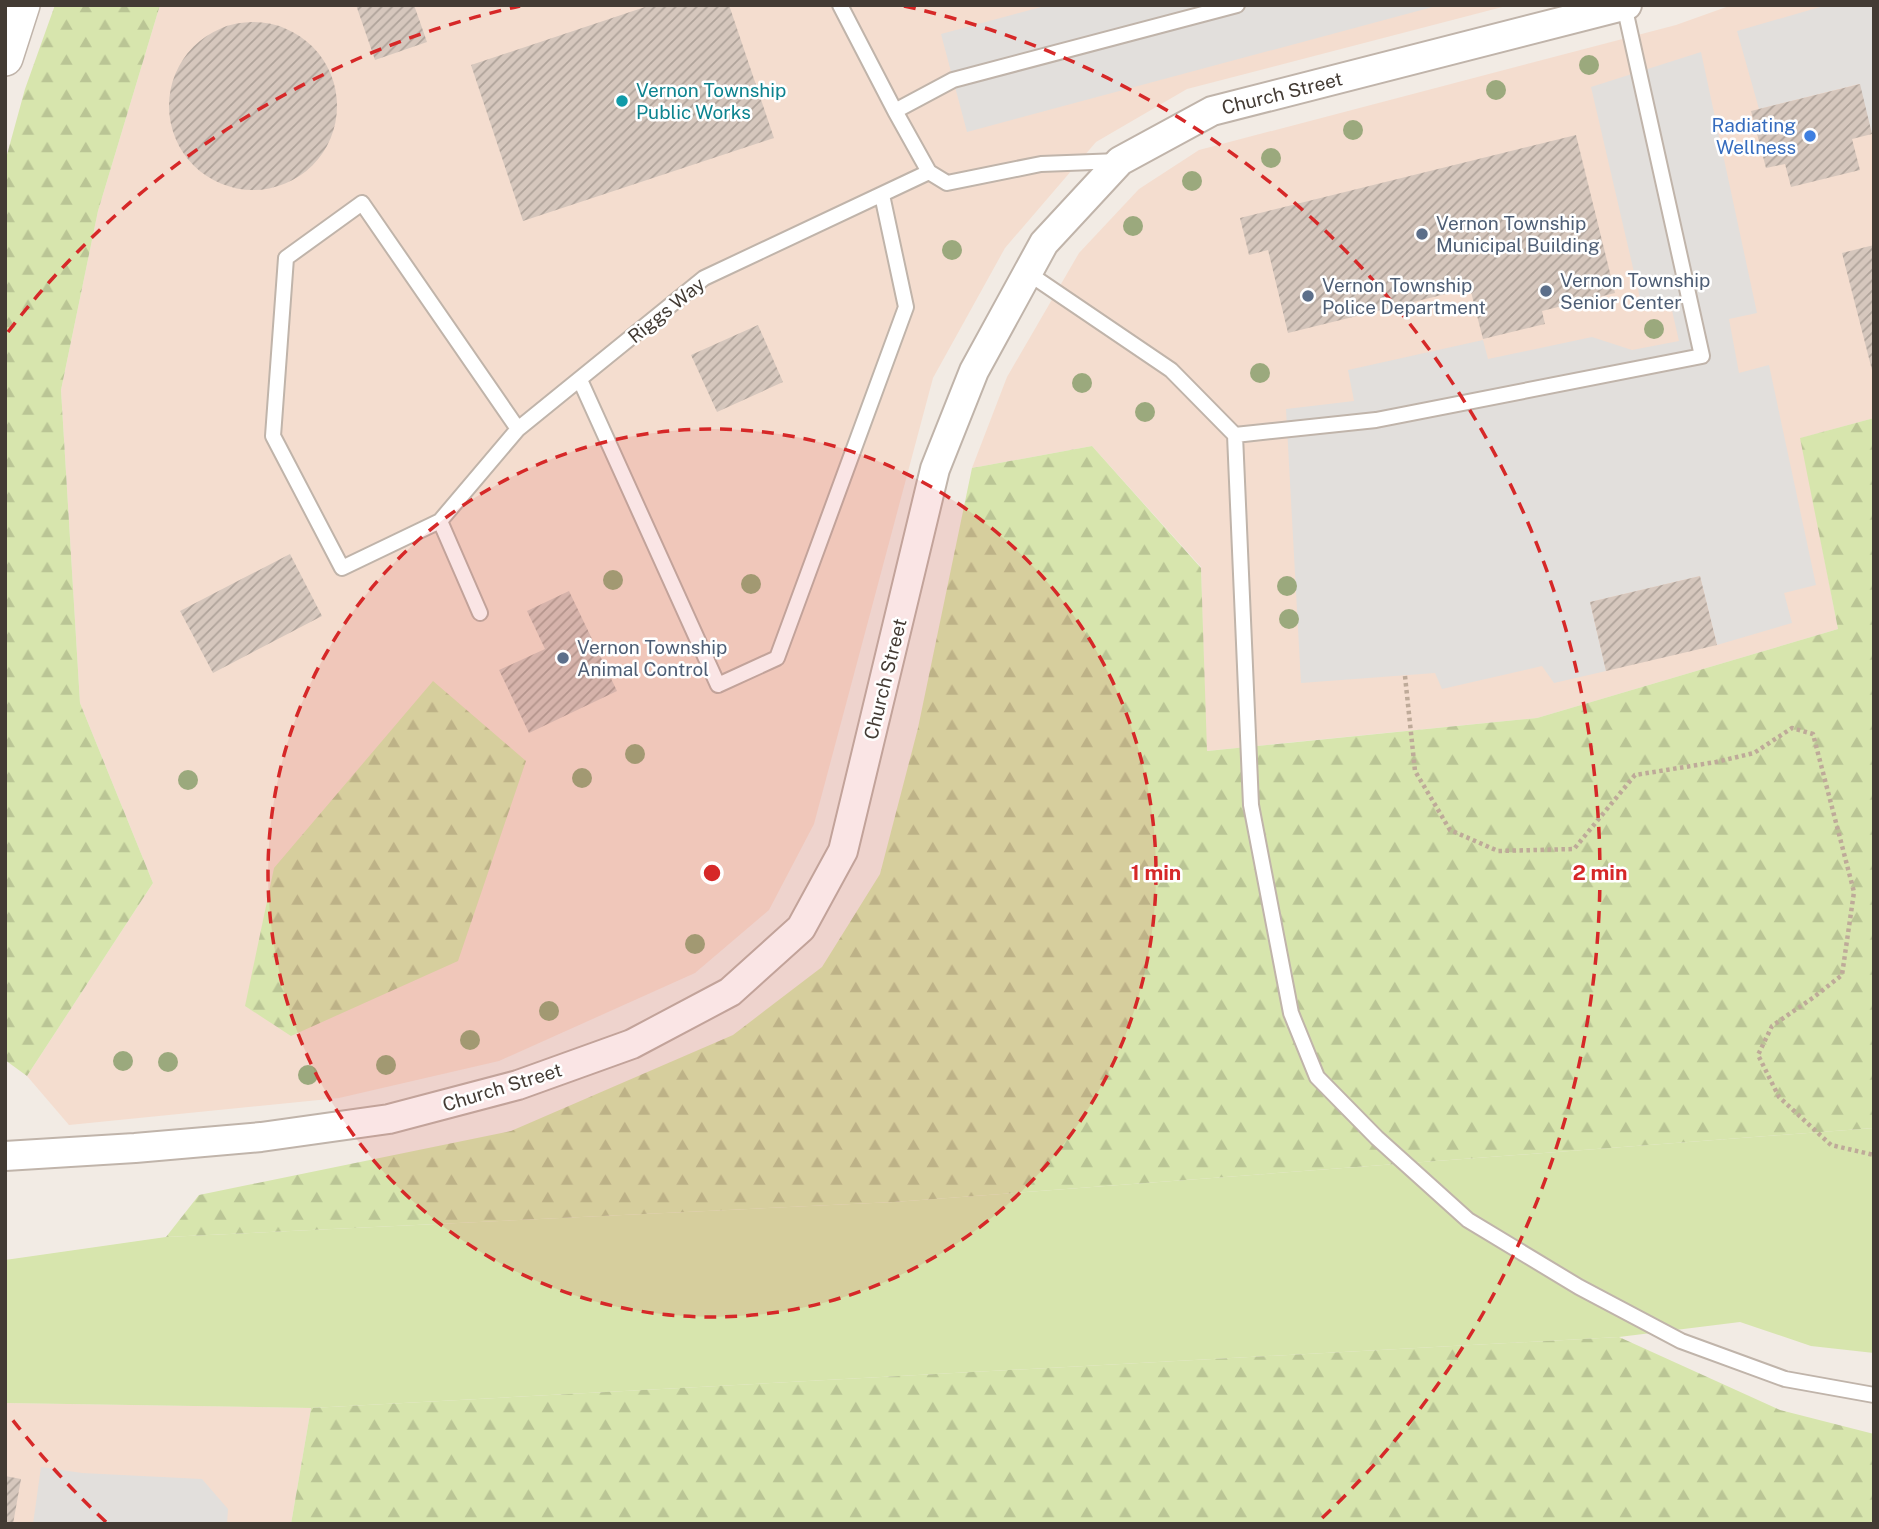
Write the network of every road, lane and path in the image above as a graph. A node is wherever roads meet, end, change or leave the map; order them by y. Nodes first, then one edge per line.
1 (22, 5) edge
2 (840, 5) edge
3 (1237, 5) edge
4 (1625, 6) edge
5 (5, 58) edge
6 (895, 111) junction
7 (1120, 161) junction
8 (929, 172) junction
9 (882, 195) junction
10 (1028, 273) junction
11 (580, 380) junction
12 (519, 429) junction
13 (1234, 435) junction
14 (440, 521) junction
15 (480, 613) dead end
16 (1405, 676) dead end
17 (1874, 1155) edge
18 (5, 1156) edge
19 (1874, 1395) edge

1 - 5 street
2 - 6 lane
3 - 6 lane
4 - 7 street, Church Street
4 - 13 lane
6 - 8 lane
7 - 8 lane
7 - 10 street, Church Street
8 - 9 lane, Riggs Way
9 - 11 lane, Riggs Way
9 - 11 lane
10 - 13 lane
10 - 18 street, Church Street
11 - 12 lane, Riggs Way
12 - 14 lane, Riggs Way
12 - 14 lane
13 - 19 lane
14 - 15 lane
16 - 17 path

